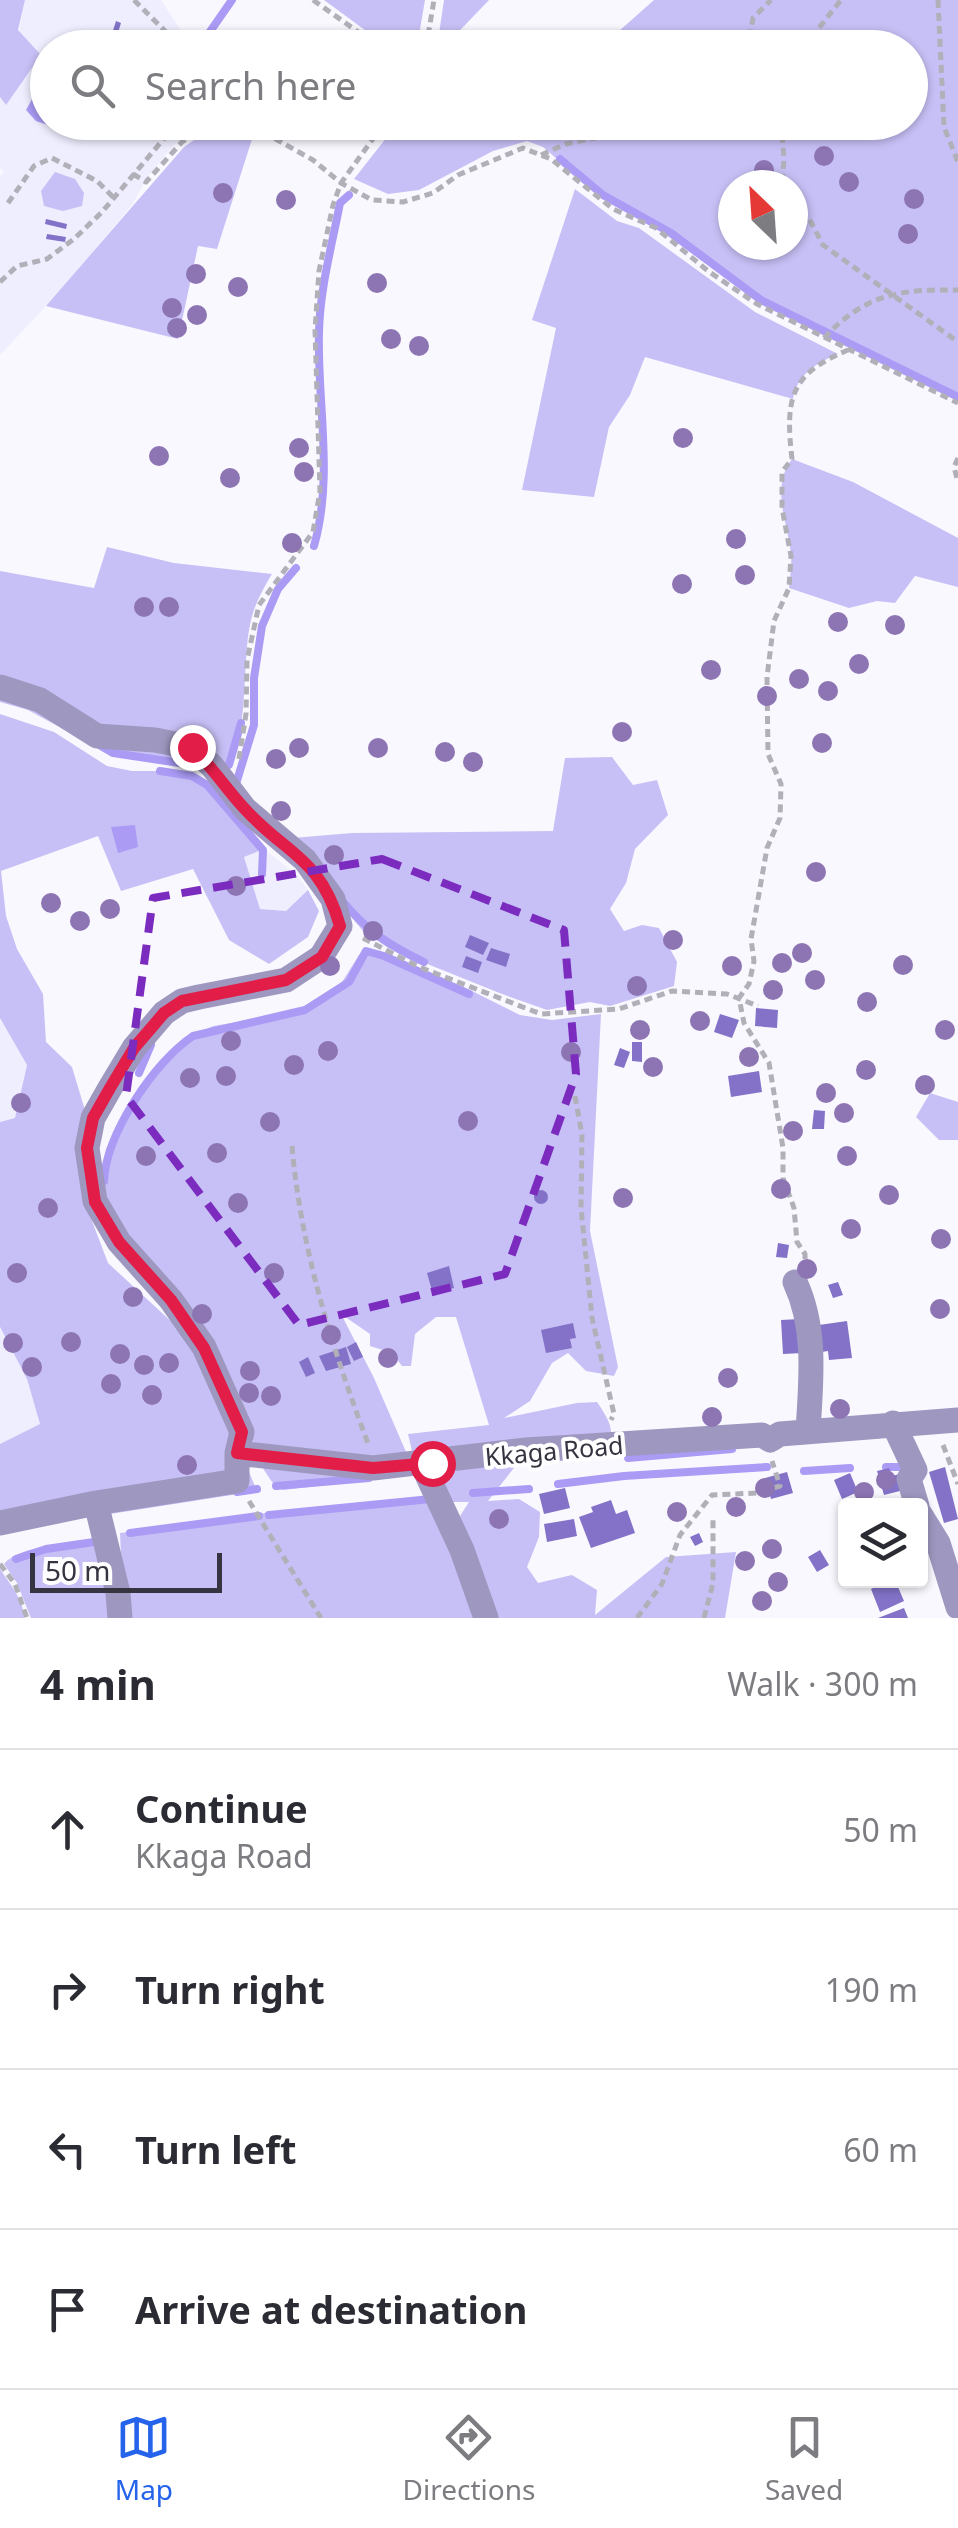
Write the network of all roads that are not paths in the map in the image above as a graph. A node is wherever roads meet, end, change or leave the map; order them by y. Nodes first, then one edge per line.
1 (0, 686) edge
2 (795, 1282) road end
3 (946, 1421) edge
4 (893, 1423) junction
5 (808, 1431) junction
6 (237, 1453) junction
7 (422, 1464) junction
8 (915, 1498) edge
9 (96, 1503) junction
10 (0, 1523) edge
11 (928, 1527) edge
12 (958, 1607) edge
13 (120, 1618) edge
14 (486, 1618) edge

1 - 6 street
2 - 5 street
3 - 4 street, Kkaga Road
4 - 5 street, Kkaga Road
4 - 8 street
5 - 7 street, Kkaga Road
6 - 7 street, Kkaga Road
6 - 9 street
7 - 14 street
9 - 10 street
9 - 13 street
11 - 12 street

